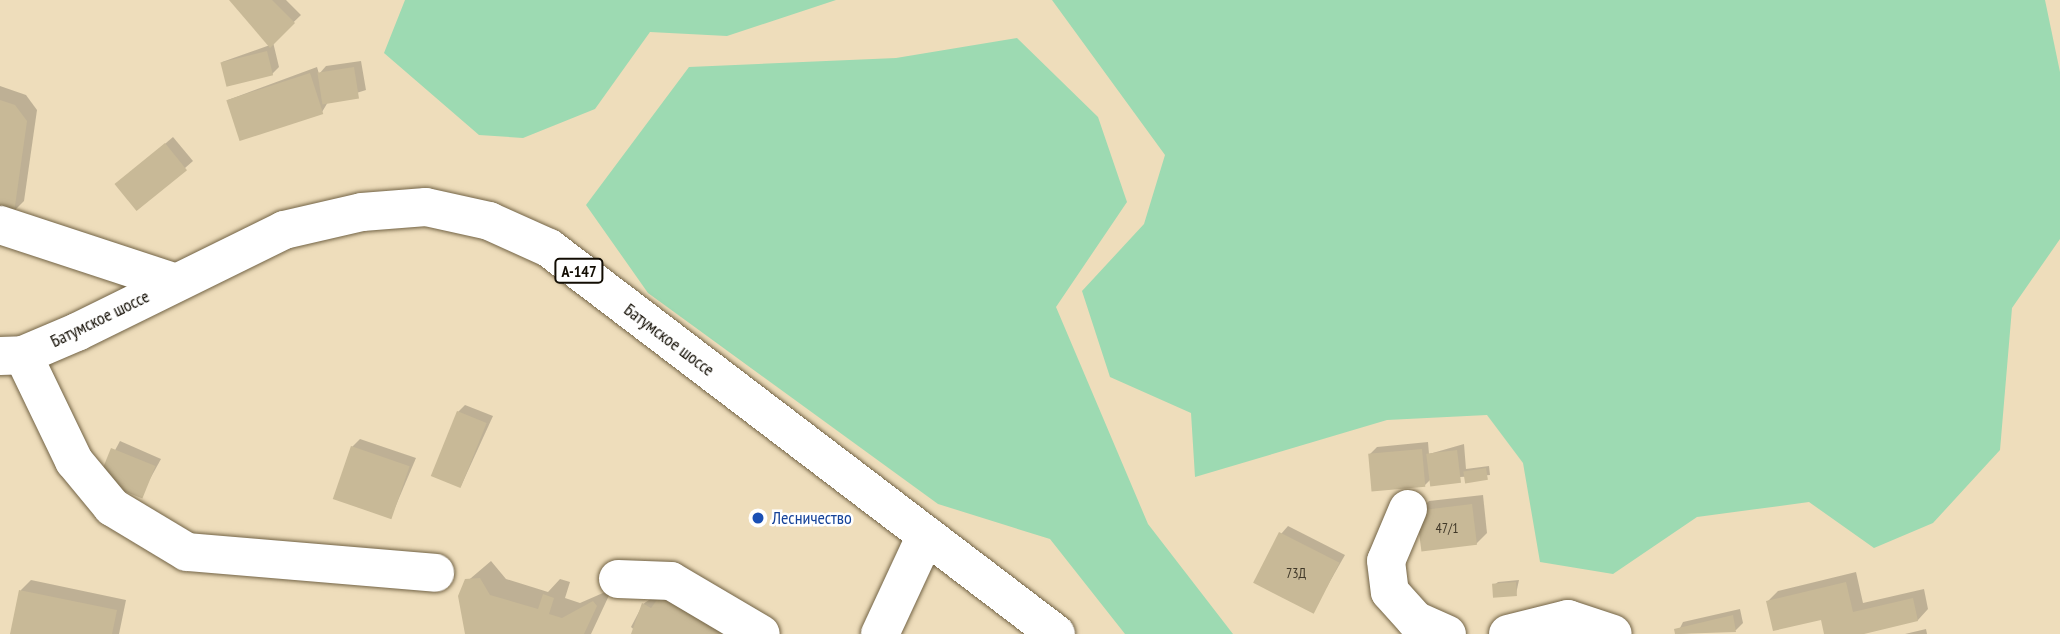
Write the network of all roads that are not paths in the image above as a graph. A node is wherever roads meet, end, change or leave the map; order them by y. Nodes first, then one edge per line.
1 (0, 225) edge
2 (173, 282) junction
3 (12, 356) edge
4 (1408, 509) dead end
5 (926, 535) junction
6 (435, 573) dead end
7 (618, 579) dead end
8 (1050, 631) edge
9 (761, 634) edge
10 (880, 634) edge
11 (1447, 634) edge
12 (1508, 634) edge
13 (1613, 634) edge

1 - 2 main road
2 - 3 main road, Батумское шоссе / А-147
2 - 5 main road, Батумское шоссе / А-147
3 - 6 main road
4 - 11 main road
5 - 8 main road, Батумское шоссе / А-147
5 - 10 main road
7 - 9 main road
12 - 13 main road

